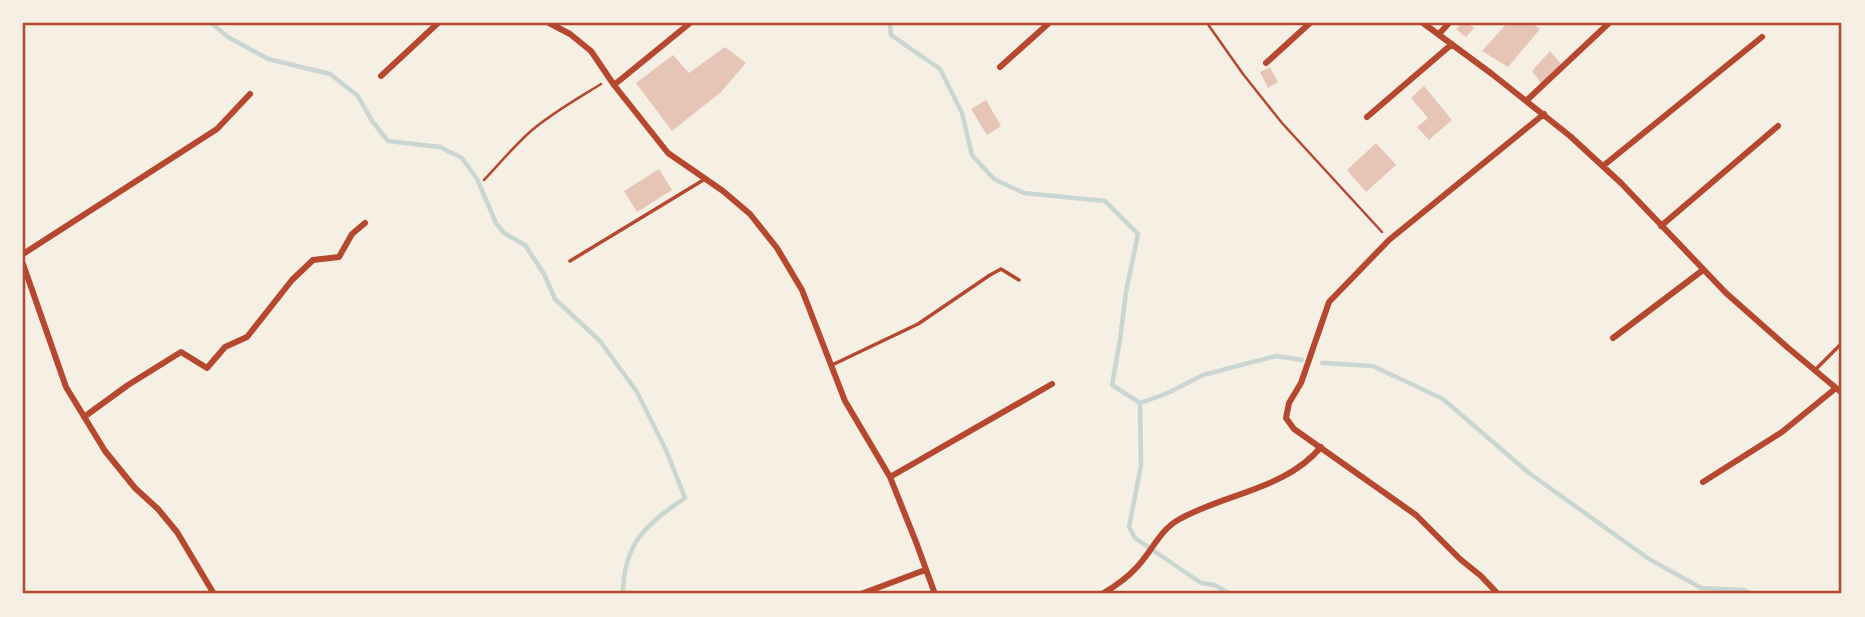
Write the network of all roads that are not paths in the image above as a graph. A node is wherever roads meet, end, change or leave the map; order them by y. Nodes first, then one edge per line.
1 (438, 23) edge
2 (549, 23) edge
3 (690, 23) edge
4 (1049, 23) edge
5 (1310, 23) edge
6 (1423, 23) edge
7 (1449, 23) edge
8 (1609, 23) edge
9 (1439, 34) junction
10 (1762, 37) dead end
11 (1452, 44) junction
12 (1266, 63) dead end
13 (1000, 67) dead end
14 (381, 76) dead end
15 (612, 82) junction
16 (250, 94) dead end
17 (1526, 101) junction
18 (1544, 114) junction
19 (1367, 117) dead end
20 (1778, 126) dead end
21 (1603, 166) junction
22 (705, 179) junction
23 (365, 223) dead end
24 (1661, 226) junction
25 (23, 254) edge
26 (570, 261) dead end
27 (23, 264) edge
28 (1703, 270) junction
29 (1019, 280) dead end
30 (1613, 338) dead end
31 (1842, 343) edge
32 (832, 365) junction
33 (1815, 370) junction
34 (1052, 384) dead end
35 (1836, 388) junction
36 (1842, 393) edge
37 (84, 417) junction
38 (1321, 447) junction
39 (890, 477) junction
40 (1703, 482) dead end
41 (925, 570) junction
42 (214, 594) edge
43 (861, 594) edge
44 (934, 594) edge
45 (1102, 594) edge
46 (1498, 594) edge

1 - 14 street
2 - 15 street
3 - 15 street
4 - 13 street
5 - 12 street
6 - 9 street
7 - 9 street
8 - 17 street
9 - 11 street
10 - 21 street
11 - 17 street
11 - 19 street
15 - 22 street
16 - 25 street
17 - 18 street
18 - 21 street
18 - 38 street
20 - 24 street
21 - 24 street
22 - 26 lane
22 - 32 street
23 - 37 street
24 - 28 street
27 - 37 street
28 - 30 street
28 - 33 street
29 - 32 lane
31 - 33 lane
32 - 39 street
33 - 35 street
34 - 39 street
35 - 36 street
35 - 40 street
37 - 42 street
38 - 45 street
38 - 46 street
39 - 41 street
41 - 43 street
41 - 44 street

